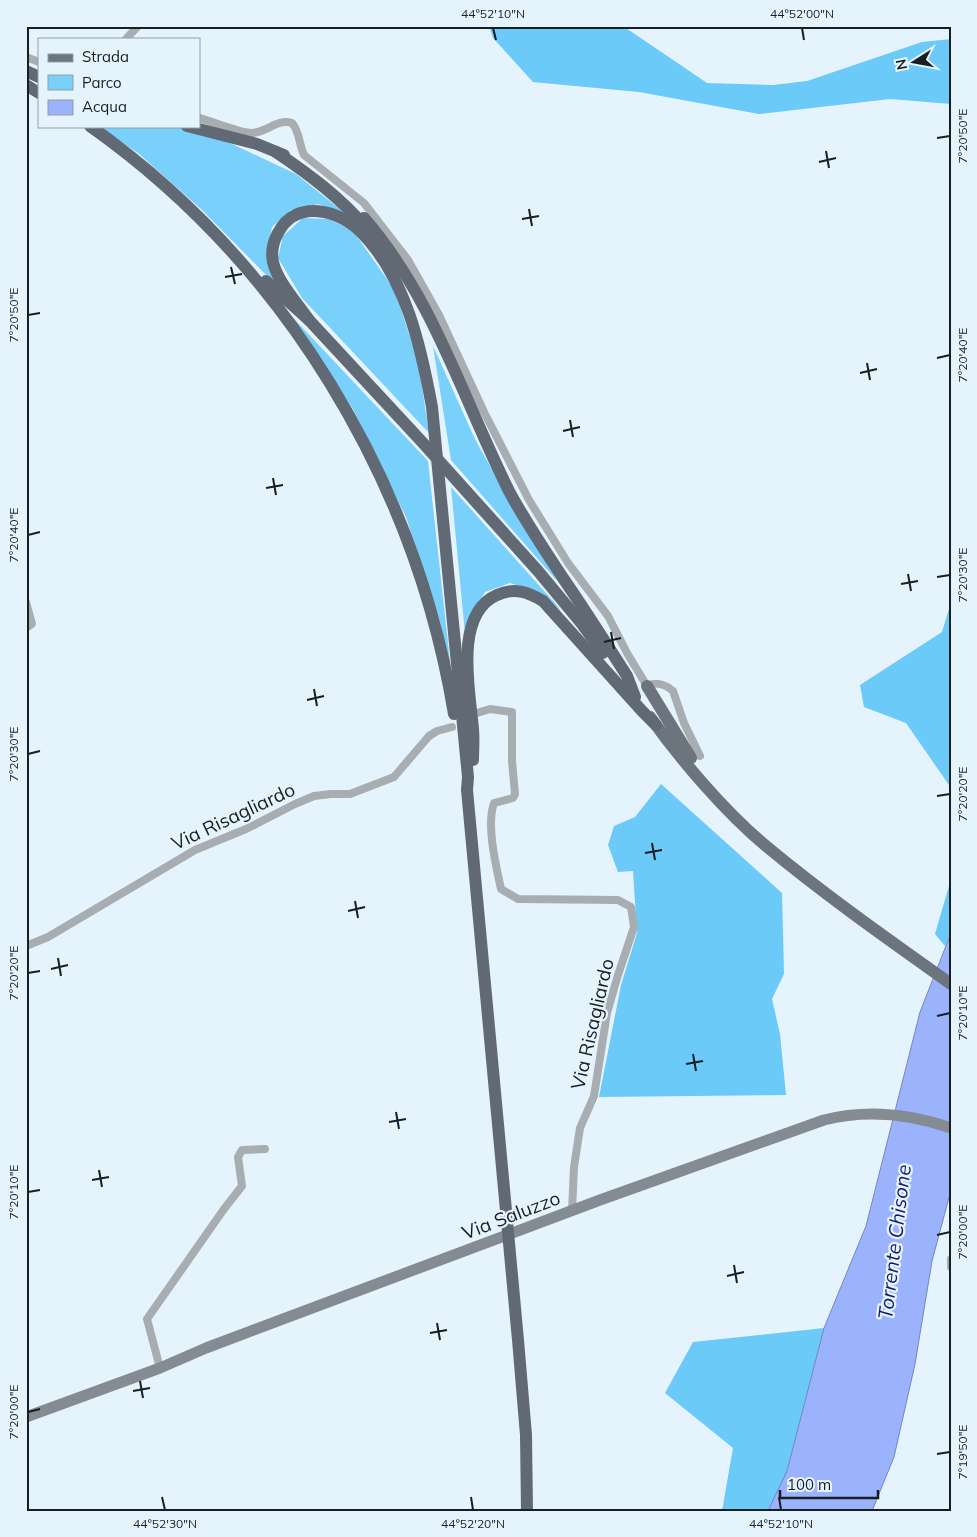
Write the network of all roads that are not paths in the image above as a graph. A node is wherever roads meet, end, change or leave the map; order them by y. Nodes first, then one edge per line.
1 (138, 26) edge
2 (127, 38) edge
3 (26, 57) edge
4 (38, 62) edge
5 (26, 71) edge
6 (38, 77) edge
7 (26, 85) edge
8 (38, 92) edge
9 (200, 118) edge
10 (93, 128) edge
11 (195, 128) edge
12 (276, 152) junction
13 (215, 233) junction
14 (309, 320) junction
15 (26, 602) edge
16 (26, 628) edge
17 (647, 686) junction
18 (635, 697) junction
19 (477, 713) dead end
20 (656, 725) junction
21 (452, 726) dead end
22 (700, 756) dead end
23 (470, 785) junction
24 (712, 792) junction
25 (26, 946) edge
26 (951, 984) edge
27 (951, 1128) edge
28 (265, 1149) dead end
29 (572, 1211) junction
30 (513, 1246) junction
31 (951, 1259) edge
32 (951, 1267) edge
33 (160, 1368) junction
34 (26, 1417) edge
35 (527, 1511) edge
36 (533, 1511) edge

1 - 2 street
3 - 4 street
5 - 6 highway
7 - 8 highway
9 - 17 street
10 - 13 highway
11 - 12 highway
12 - 18 highway
12 - 23 highway
13 - 14 highway
13 - 23 highway
14 - 18 highway
14 - 23 highway
15 - 16 street
17 - 22 street
17 - 24 main road
18 - 20 main road
19 - 29 street, Via Risagliardo
20 - 23 highway
20 - 24 main road
21 - 25 street, Via Risagliardo
23 - 30 highway
24 - 26 main road
27 - 29 main road, Via Saluzzo
28 - 33 street
29 - 33 main road, Via Saluzzo
30 - 35 highway
30 - 36 highway
31 - 32 street
33 - 34 main road, Via Saluzzo

